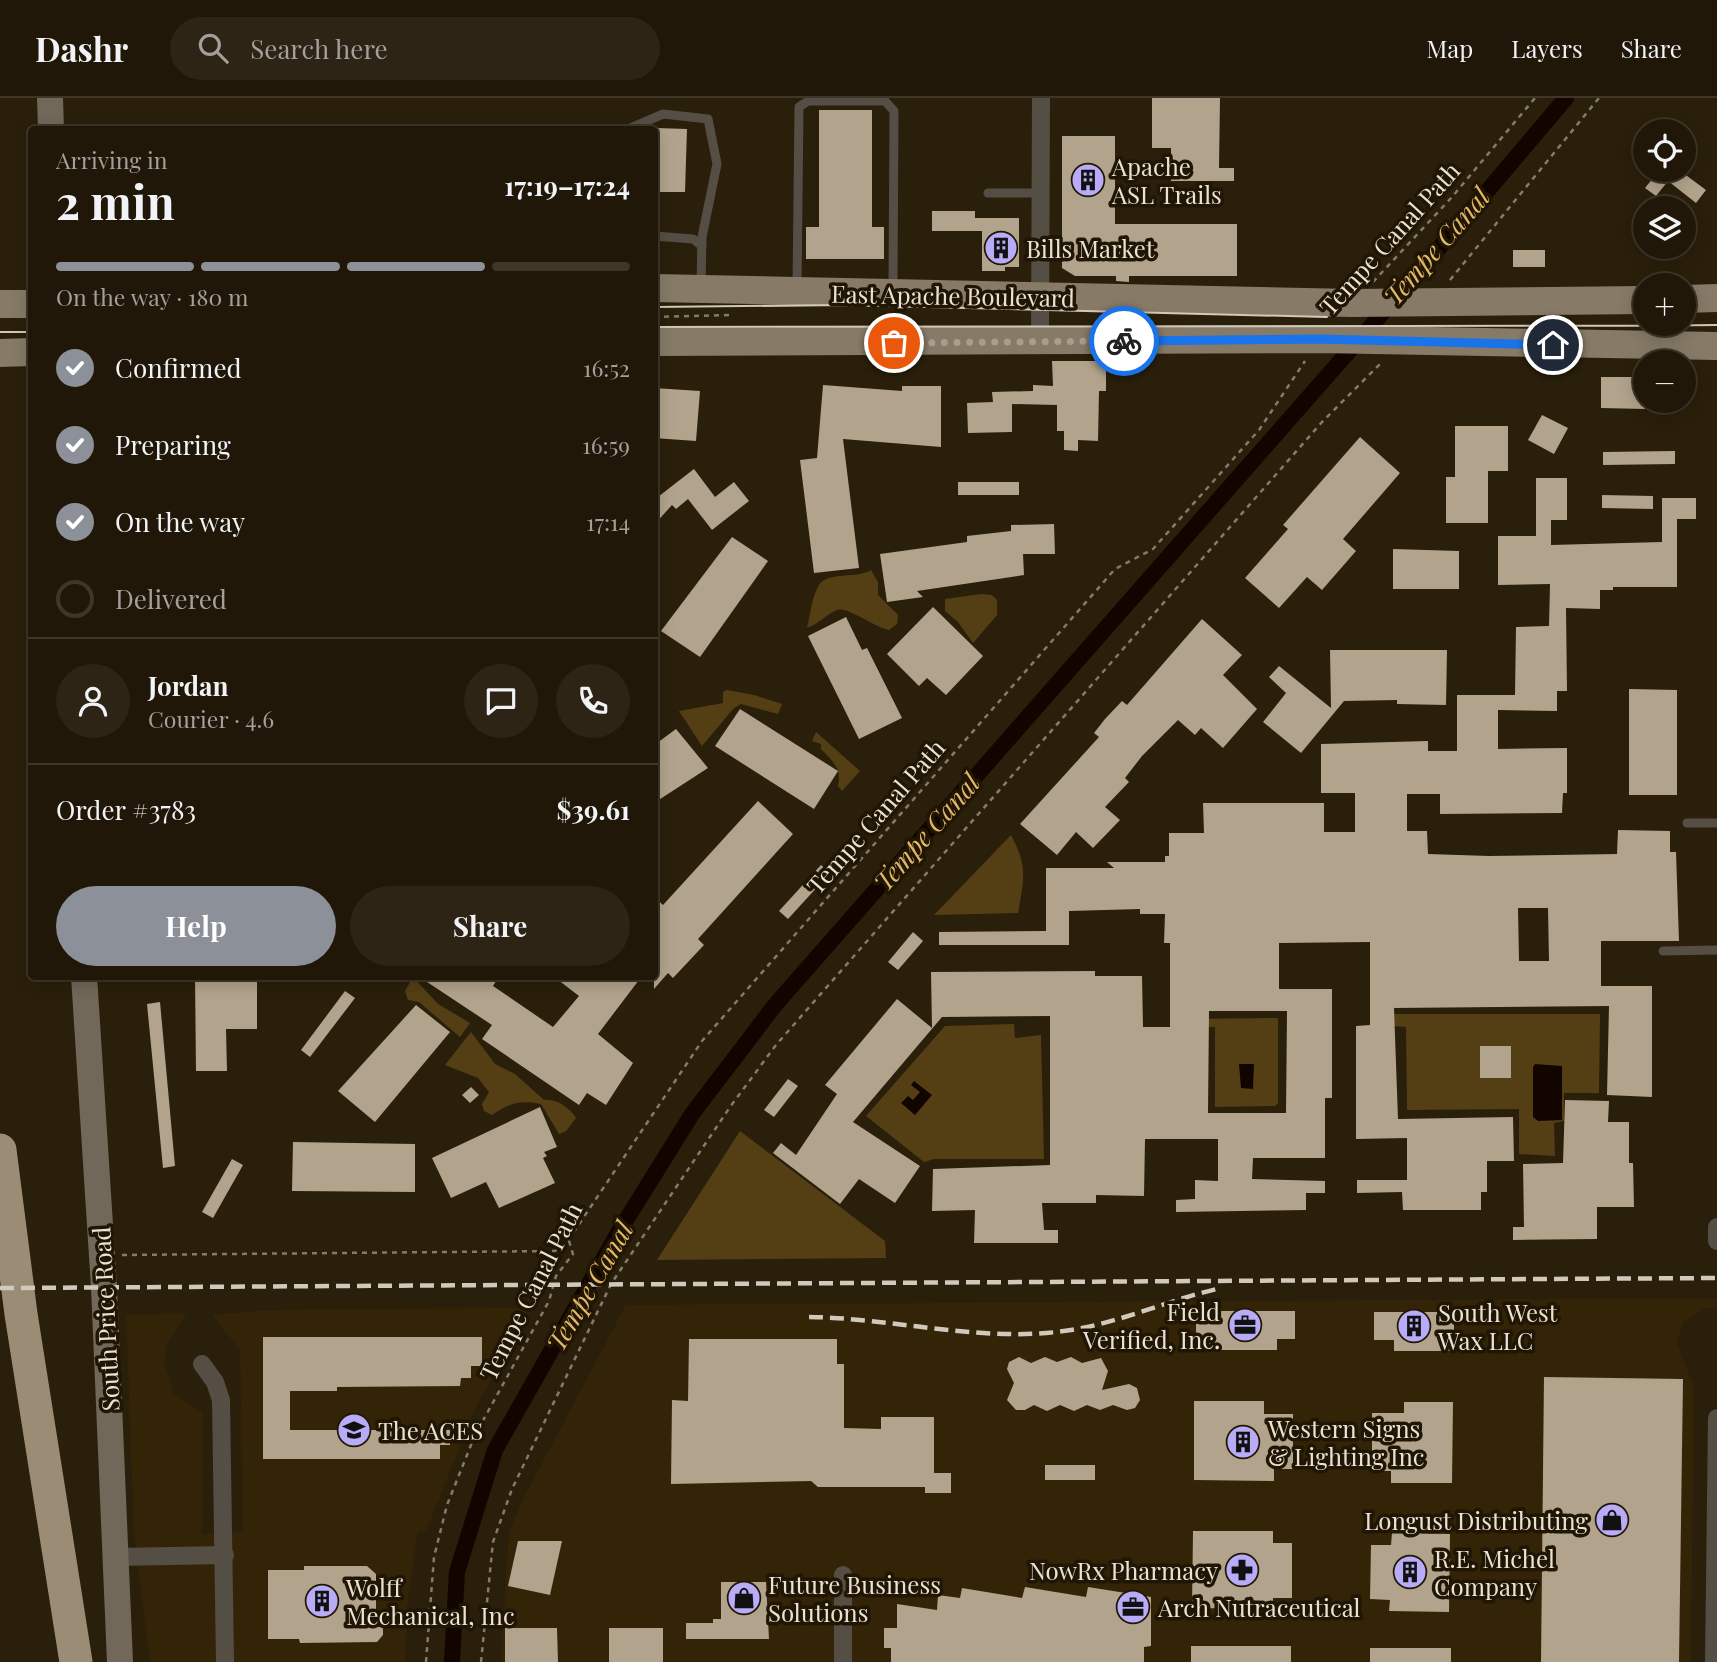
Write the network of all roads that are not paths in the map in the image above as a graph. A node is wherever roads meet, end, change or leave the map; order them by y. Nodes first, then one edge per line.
1 (50, 98) edge
2 (1041, 98) edge
3 (51, 126) edge
4 (642, 126) edge
5 (988, 193) dead end
6 (1040, 193) junction
7 (658, 236) edge
8 (702, 246) junction
9 (658, 288) edge
10 (701, 289) junction
11 (797, 292) junction
12 (893, 293) junction
13 (1040, 296) junction
14 (1717, 298) edge
15 (1696, 299) edge
16 (1633, 300) edge
17 (1040, 341) junction
18 (658, 342) edge
19 (1717, 346) edge
20 (1686, 823) dead end
21 (1717, 823) edge
22 (1717, 950) edge
23 (1663, 951) dead end
24 (85, 980) edge
25 (0, 1150) edge
26 (1717, 1227) edge
27 (1717, 1241) edge
28 (202, 1364) dead end
29 (1717, 1418) edge
30 (225, 1555) junction
31 (116, 1557) junction
32 (843, 1574) dead end
33 (76, 1662) edge
34 (120, 1662) edge
35 (225, 1662) edge
36 (843, 1662) edge
37 (1714, 1662) edge

1 - 3 main road
2 - 6 street
4 - 8 lane
5 - 6 lane
6 - 13 street
7 - 8 lane
8 - 10 lane
9 - 10 main road, East Apache Boulevard
10 - 11 main road, East Apache Boulevard
11 - 12 main road, East Apache Boulevard
11 - 12 lane
12 - 13 main road, East Apache Boulevard
13 - 16 main road, East Apache Boulevard
13 - 17 street
14 - 15 main road
17 - 18 main road, East Apache Boulevard
17 - 19 main road, East Apache Boulevard
20 - 21 lane
22 - 23 lane
24 - 31 main road, South Price Road
25 - 33 highway
26 - 27 street
28 - 30 street
29 - 37 street
30 - 31 street
30 - 35 street
31 - 34 main road, South Price Road
32 - 36 street

